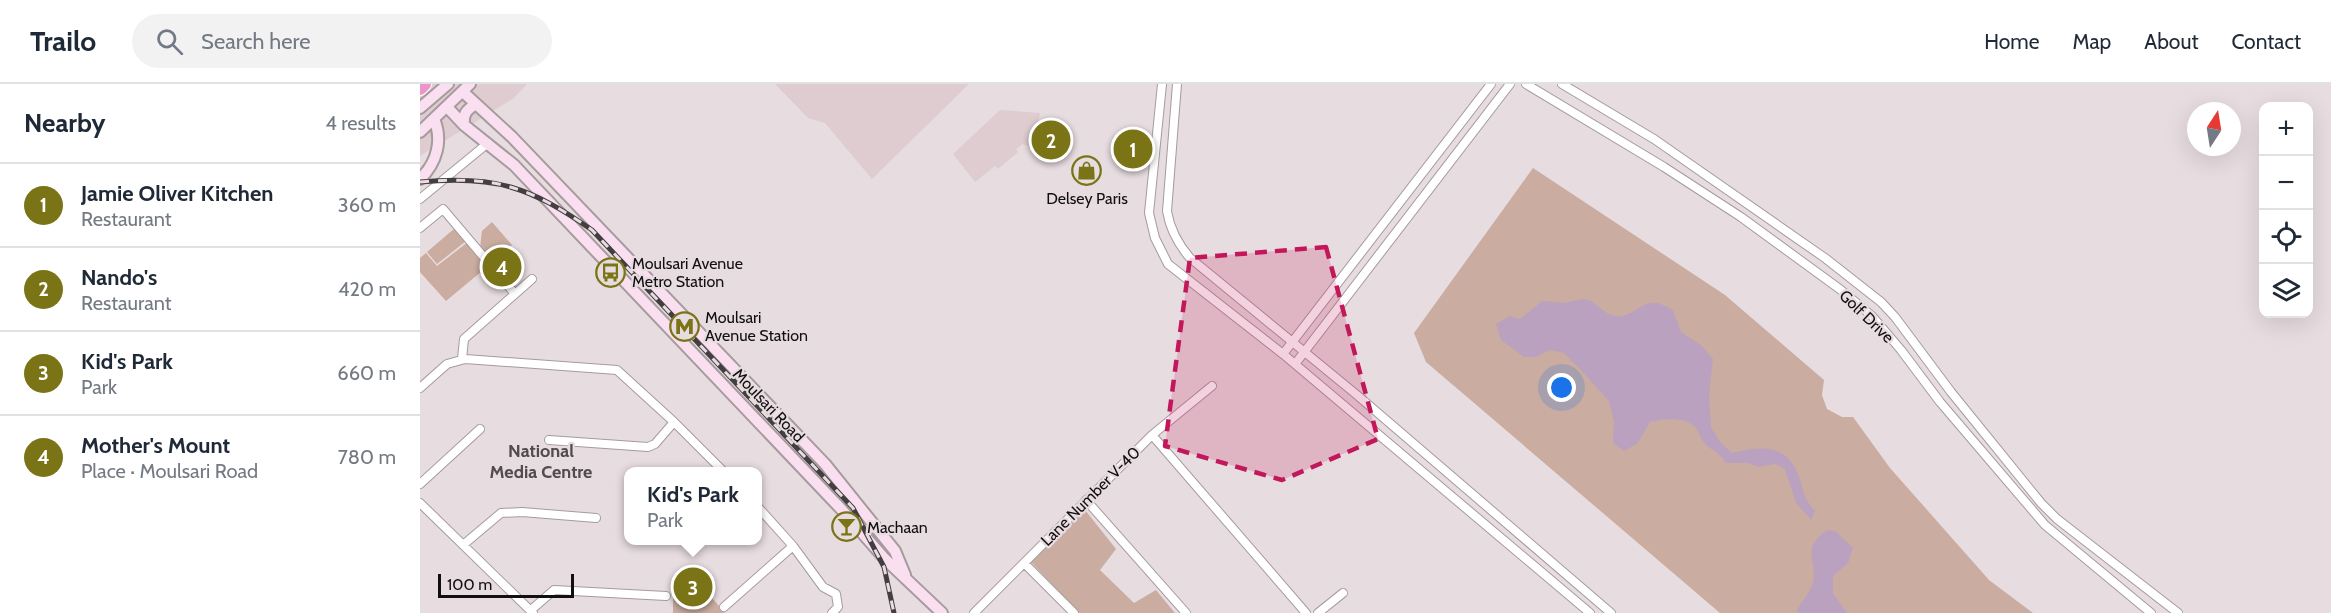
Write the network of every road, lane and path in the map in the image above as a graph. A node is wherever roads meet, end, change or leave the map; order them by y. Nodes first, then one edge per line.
1 (424, 84) edge
2 (448, 84) edge
3 (1162, 84) edge
4 (1177, 84) edge
5 (1491, 84) edge
6 (1510, 84) edge
7 (1526, 84) edge
8 (1562, 84) edge
9 (420, 88) edge
10 (466, 88) edge
11 (476, 104) junction
12 (447, 107) junction
13 (420, 108) edge
14 (434, 119) junction
15 (464, 125) junction
16 (420, 132) edge
17 (488, 143) junction
18 (420, 178) edge
19 (420, 199) edge
20 (420, 228) edge
21 (532, 279) dead end
22 (515, 294) junction
23 (1293, 342) junction
24 (1305, 351) junction
25 (1283, 354) junction
26 (462, 359) junction
27 (1295, 364) junction
28 (1212, 386) dead end
29 (420, 388) edge
30 (1951, 392) junction
31 (1940, 402) junction
32 (674, 422) junction
33 (480, 429) dead end
34 (1152, 435) junction
35 (549, 440) dead end
36 (1416, 446) junction
37 (1407, 457) junction
38 (720, 467) edge
39 (420, 484) edge
40 (1086, 500) junction
41 (420, 503) edge
42 (762, 511) edge
43 (596, 518) dead end
44 (463, 545) junction
45 (793, 546) junction
46 (1024, 563) junction
47 (906, 578) junction
48 (1343, 593) dead end
49 (666, 596) dead end
50 (1598, 602) junction
51 (724, 607) dead end
52 (532, 612) edge
53 (832, 613) edge
54 (942, 613) edge
55 (974, 613) edge
56 (1074, 613) edge
57 (1186, 613) edge
58 (1306, 613) edge
59 (1318, 613) edge
60 (1590, 613) edge
61 (1611, 613) edge
62 (2151, 613) edge
63 (2178, 613) edge

1 - 9 highway
2 - 13 street
3 - 25 street
4 - 23 street
5 - 23 street
6 - 24 street
7 - 31 street, Golf Drive
8 - 30 street, Golf Drive
10 - 11 street, Moulsari Road
10 - 12 street
11 - 15 street
11 - 47 street, Moulsari Road
12 - 14 street
12 - 15 street, Moulsari Road
14 - 16 street
14 - 18 street
15 - 17 street, Moulsari Road
17 - 19 street
17 - 47 street, Moulsari Road
20 - 22 street
21 - 22 street
22 - 26 street
23 - 24 street
23 - 25 street
24 - 27 street
24 - 36 street
25 - 27 street
26 - 29 street
26 - 32 street
27 - 37 street
28 - 34 street, Lane Number V-40
30 - 31 street
30 - 63 street, Golf Drive
31 - 62 street, Golf Drive
32 - 35 street
32 - 38 street
33 - 39 street
34 - 40 street, Lane Number V-40
34 - 58 street
36 - 37 street
36 - 50 street
37 - 60 street
40 - 46 street, Lane Number V-40
40 - 57 street
41 - 44 street
42 - 45 street
43 - 44 street
44 - 52 street
45 - 51 street
45 - 53 street
46 - 55 street, Lane Number V-40
46 - 56 street
47 - 54 street, Moulsari Road
48 - 59 street
49 - 52 street
50 - 60 street
50 - 61 street

